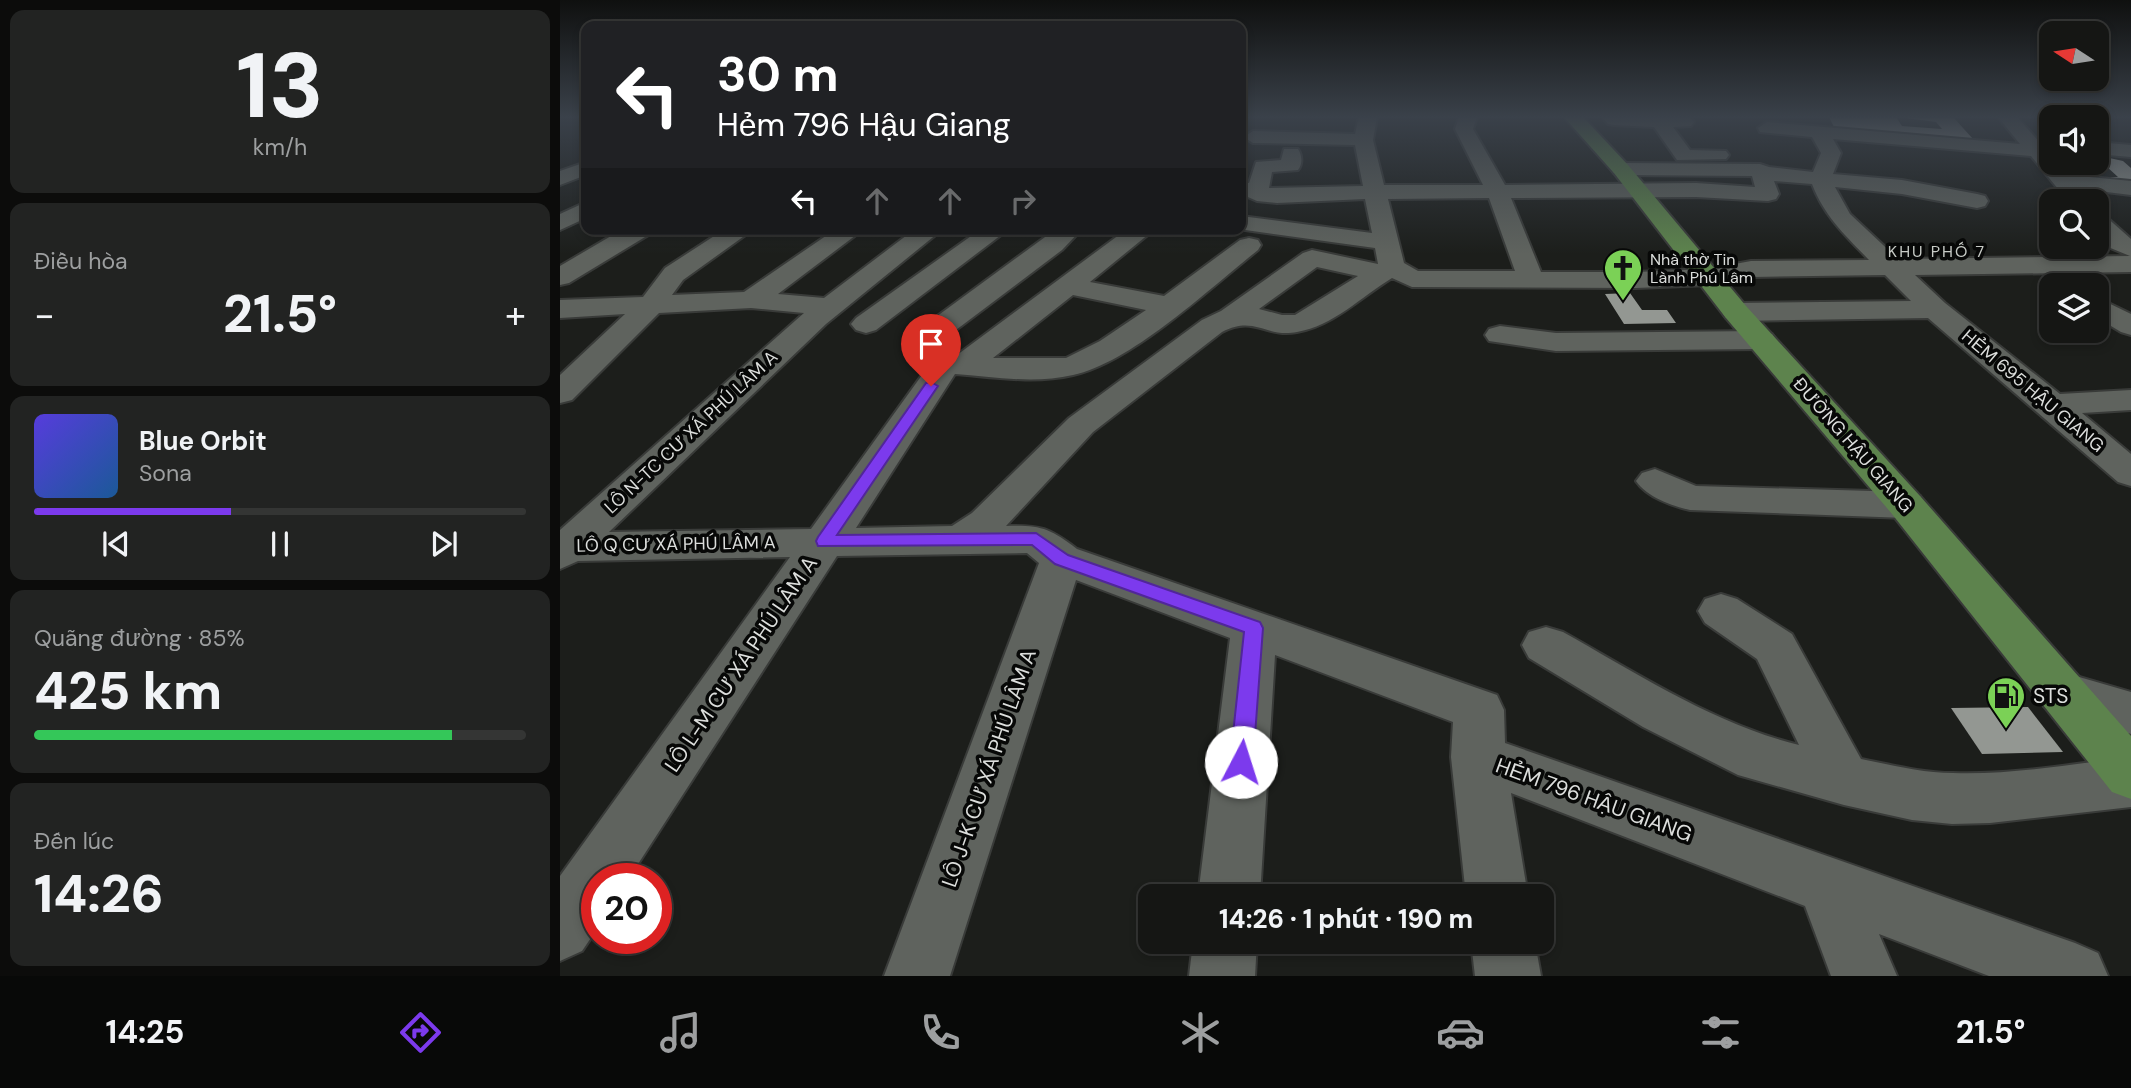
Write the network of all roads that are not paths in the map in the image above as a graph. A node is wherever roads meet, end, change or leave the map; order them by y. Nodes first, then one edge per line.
1 (1291, 163) edge
2 (1371, 163) edge
3 (1482, 163) edge
4 (1614, 163) edge
5 (1763, 163) edge
6 (1767, 163) edge
7 (1785, 163) edge
8 (1830, 163) edge
9 (1899, 163) edge
10 (1914, 163) edge
11 (1903, 164) junction
12 (1620, 169) junction
13 (581, 170) edge
14 (2059, 175) edge
15 (1821, 178) junction
16 (560, 179) edge
17 (2063, 181) junction
18 (2131, 188) edge
19 (2070, 189) edge
20 (1249, 191) edge
21 (1376, 192) junction
22 (1498, 192) junction
23 (1639, 192) junction
24 (1971, 192) dead end
25 (1917, 209) dead end
26 (581, 212) edge
27 (560, 223) edge
28 (1246, 234) edge
29 (2109, 234) edge
30 (628, 235) edge
31 (733, 235) edge
32 (843, 235) edge
33 (923, 235) edge
34 (989, 235) edge
35 (1063, 235) edge
36 (1135, 235) edge
37 (1244, 235) edge
38 (2131, 249) edge
39 (572, 260) edge
40 (1385, 260) junction
41 (2131, 264) edge
42 (2032, 265) junction
43 (1893, 267) junction
44 (2045, 273) edge
45 (560, 276) edge
46 (1708, 277) junction
47 (1531, 279) junction
48 (1069, 286) junction
49 (751, 300) junction
50 (650, 306) junction
51 (1169, 306) junction
52 (560, 309) edge
53 (1935, 309) junction
54 (822, 313) junction
55 (2109, 313) edge
56 (1229, 316) junction
57 (866, 324) junction
58 (1749, 326) junction
59 (2131, 326) edge
60 (1500, 335) dead end
61 (944, 357) junction
62 (560, 393) edge
63 (2131, 400) edge
64 (2052, 405) junction
65 (2131, 474) edge
66 (1655, 481) dead end
67 (1906, 505) junction
68 (961, 540) junction
69 (824, 541) junction
70 (562, 549) edge
71 (1062, 559) junction
72 (1721, 611) dead end
73 (1254, 628) junction
74 (1546, 645) dead end
75 (2062, 692) junction
76 (2131, 713) edge
77 (1478, 757) junction
78 (2131, 775) edge
79 (1844, 780) junction
80 (2131, 782) edge
81 (1230, 884) edge
82 (1495, 884) edge
83 (1829, 888) junction
84 (560, 929) edge
85 (1224, 954) edge
86 (1505, 954) edge
87 (917, 976) edge
88 (1222, 976) edge
89 (1508, 976) edge
90 (1864, 976) edge
91 (2075, 976) edge

1 - 20 street
2 - 21 street
3 - 22 street
4 - 12 main road, ĐƯỜNG HẬU GIANG
5 - 12 street
6 - 23 street
7 - 15 street
8 - 15 street
9 - 11 street
10 - 11 street
11 - 15 street
11 - 24 street
11 - 25 street
12 - 23 main road, ĐƯỜNG HẬU GIANG
13 - 16 street
14 - 17 street
15 - 43 street, HẺM 695 HẬU GIANG
17 - 18 street
17 - 19 street
20 - 21 street
21 - 22 street
21 - 40 street
22 - 23 street
22 - 47 street
23 - 46 main road, ĐƯỜNG HẬU GIANG
26 - 27 street
28 - 40 street
29 - 38 street
30 - 39 street
31 - 50 street
32 - 49 street
33 - 54 street, LÔ N-TC CƯ XÁ PHÚ LÂM A
34 - 57 street
35 - 61 street
36 - 48 street
37 - 51 street
39 - 45 street
40 - 47 street
40 - 56 street
40 - 56 street
41 - 42 street
42 - 43 street
42 - 44 street
43 - 46 street
43 - 53 street, HẺM 695 HẬU GIANG
46 - 47 street
46 - 58 main road, ĐƯỜNG HẬU GIANG
48 - 51 street
48 - 61 street
49 - 50 street
49 - 54 street
50 - 52 street
50 - 62 street
51 - 56 street
51 - 61 street
53 - 58 street
53 - 64 street, HẺM 695 HẬU GIANG
54 - 57 street
54 - 70 street, LÔ N-TC CƯ XÁ PHÚ LÂM A
55 - 59 street
56 - 68 street
57 - 61 street
58 - 60 street
58 - 67 main road, ĐƯỜNG HẬU GIANG
61 - 69 street, LÔ L-M CƯ XÁ PHÚ LÂM A
63 - 64 street
64 - 65 street, HẺM 695 HẬU GIANG
66 - 67 street
67 - 75 main road, ĐƯỜNG HẬU GIANG
68 - 69 street, LÔ Q CƯ XÁ PHÚ LÂM A
68 - 71 street, HẺM 796 HẬU GIANG
69 - 70 street, LÔ Q CƯ XÁ PHÚ LÂM A
69 - 84 street, LÔ L-M CƯ XÁ PHÚ LÂM A
71 - 73 street, HẺM 796 HẬU GIANG
71 - 87 street, LÔ J-K CƯ XÁ PHÚ LÂM A
72 - 79 street
73 - 77 street, HẺM 796 HẬU GIANG
73 - 81 street
74 - 79 street
75 - 76 street
75 - 78 main road, ĐƯỜNG HẬU GIANG
77 - 82 street
77 - 83 street, HẺM 796 HẬU GIANG
79 - 80 street
83 - 90 street
83 - 91 street, HẺM 796 HẬU GIANG
85 - 88 street
86 - 89 street

